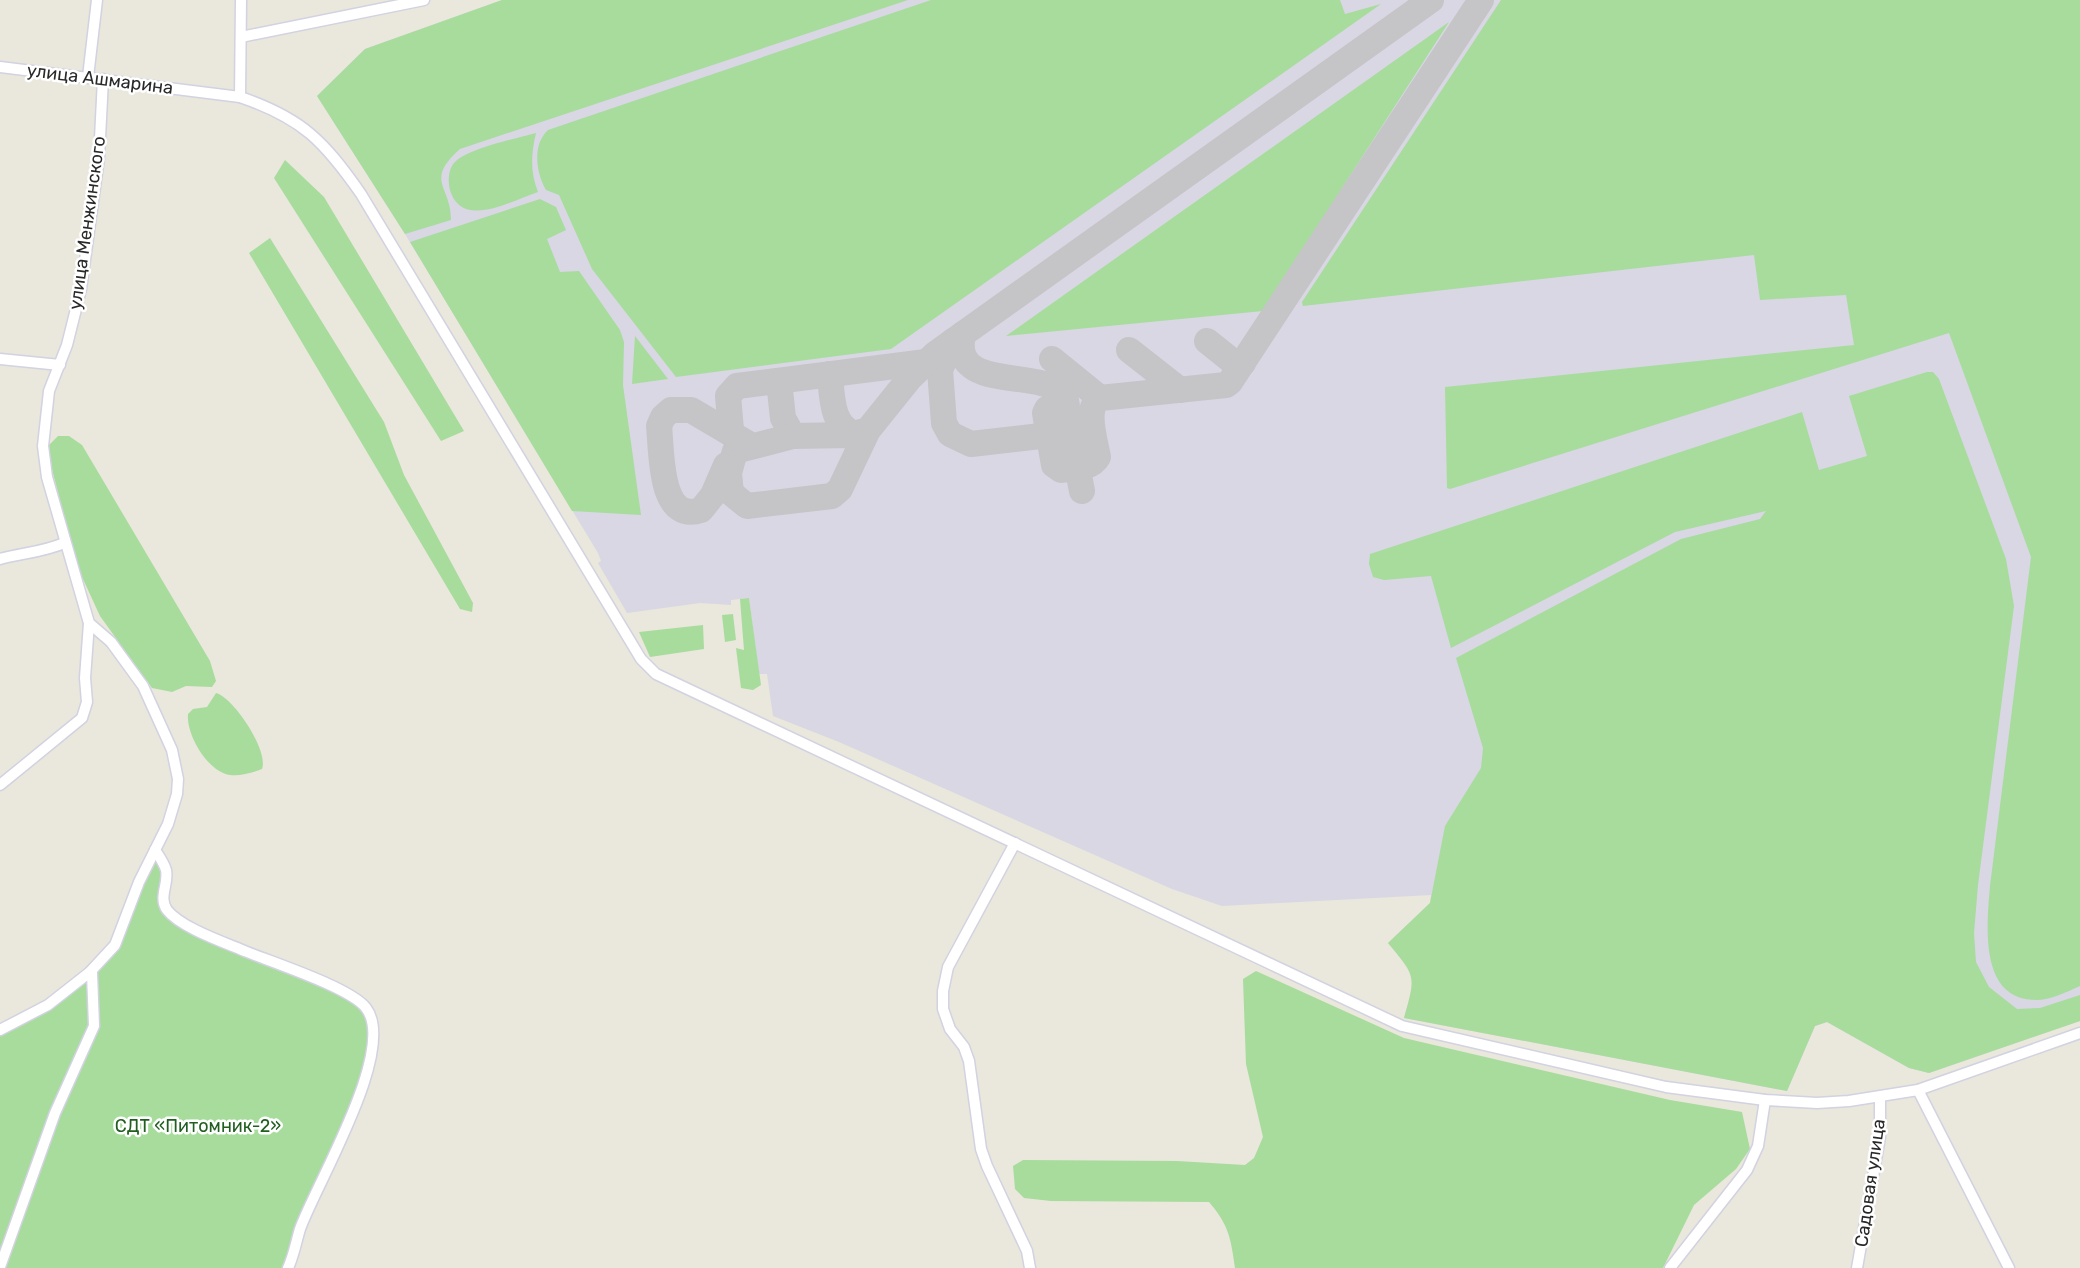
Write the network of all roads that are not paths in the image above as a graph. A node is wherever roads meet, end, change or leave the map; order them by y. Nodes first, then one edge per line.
1 (97, 0) edge
2 (241, 0) edge
3 (424, 0) edge
4 (241, 37) junction
5 (0, 67) edge
6 (88, 77) junction
7 (102, 79) junction
8 (240, 97) junction
9 (0, 359) edge
10 (60, 365) junction
11 (64, 543) junction
12 (0, 560) edge
13 (89, 623) junction
14 (0, 785) edge
15 (1015, 843) junction
16 (155, 850) junction
17 (90, 972) junction
18 (0, 1030) edge
19 (2080, 1033) edge
20 (1918, 1089) junction
21 (1880, 1097) junction
22 (1766, 1100) junction
23 (0, 1267) edge
24 (288, 1268) edge
25 (1030, 1268) edge
26 (1670, 1268) edge
27 (1857, 1268) edge
28 (2009, 1268) edge

1 - 6 street
2 - 4 street
3 - 4 street
4 - 8 street
5 - 6 street, улица Ашмарина
6 - 7 street, улица Ашмарина
7 - 8 street, улица Ашмарина
7 - 10 street, улица Менжинского
8 - 15 street, улица Ашмарина
9 - 10 street
10 - 11 street, улица Менжинского
11 - 12 street
11 - 13 street, улица Менжинского
13 - 14 street
13 - 16 street
15 - 22 street, улица Ашмарина
15 - 25 street
16 - 17 street
16 - 24 street
17 - 18 street
17 - 23 street
19 - 20 street, улица Ашмарина
20 - 21 street, улица Ашмарина
20 - 28 street
21 - 22 street, улица Ашмарина
21 - 27 street, Садовая улица
22 - 26 street

